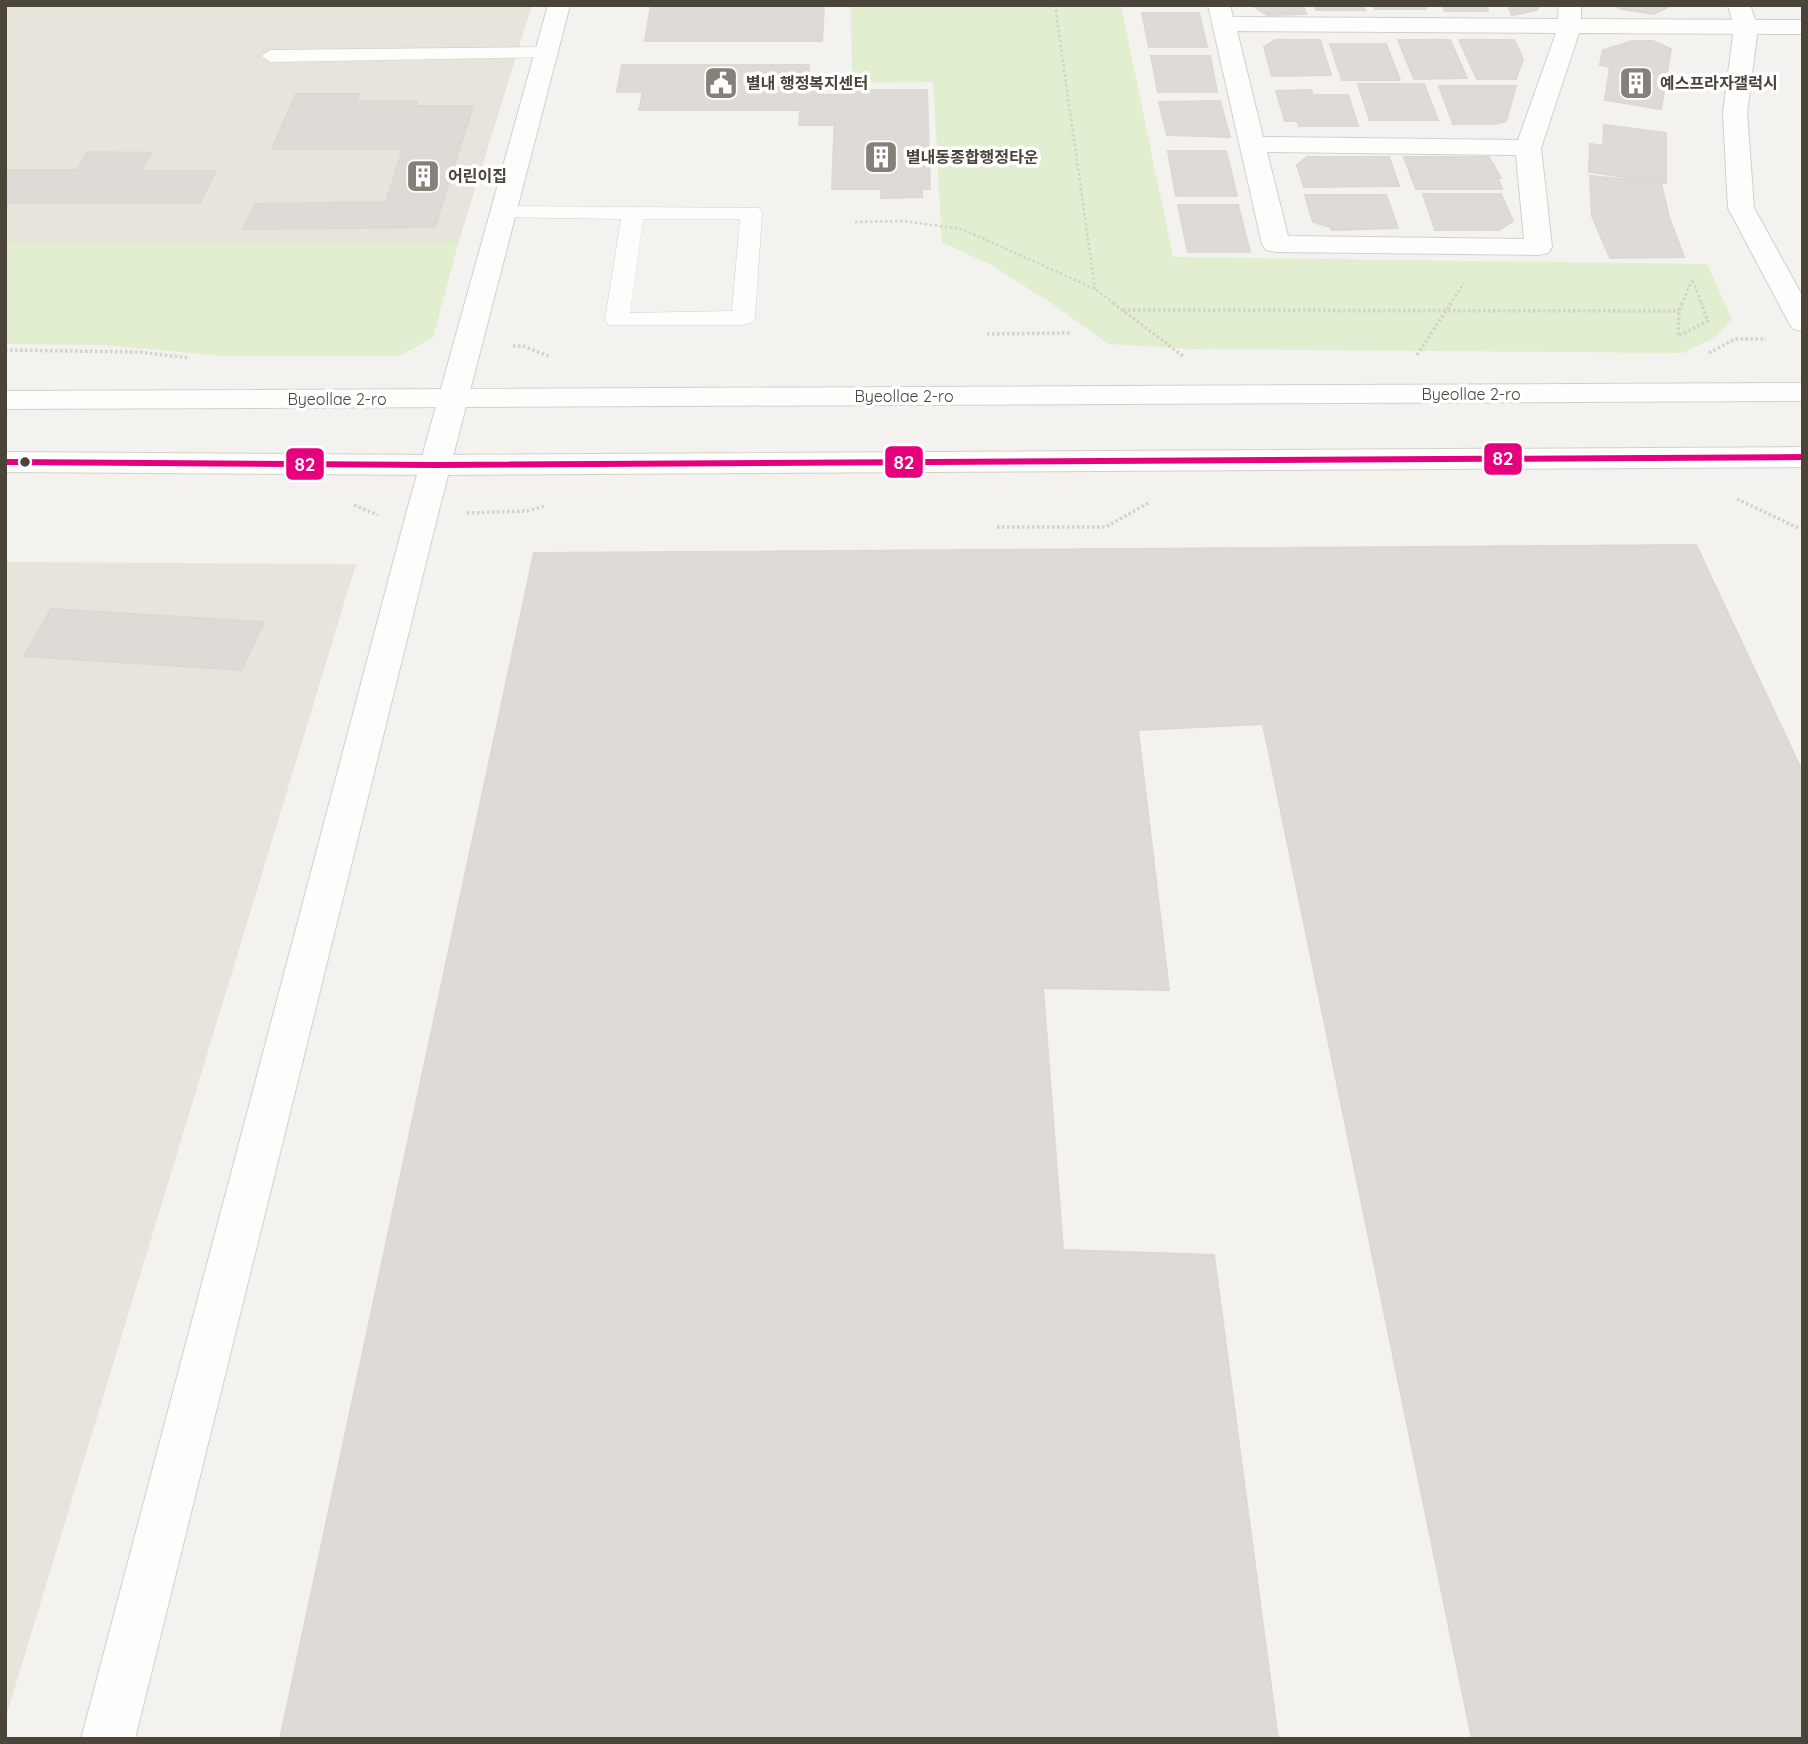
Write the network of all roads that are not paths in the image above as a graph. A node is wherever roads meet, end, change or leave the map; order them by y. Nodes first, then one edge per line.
1 (559, 5) edge
2 (1221, 15) edge
3 (1570, 16) edge
4 (1743, 16) edge
5 (1803, 27) edge
6 (546, 53) junction
7 (271, 56) dead end
8 (1252, 144) junction
9 (1528, 148) junction
10 (503, 212) junction
11 (633, 213) junction
12 (1803, 323) edge
13 (1803, 392) edge
14 (453, 398) junction
15 (5, 400) edge
16 (1803, 457) edge
17 (5, 462) edge
18 (435, 466) junction
19 (108, 1739) edge

1 - 6 street
2 - 3 street
2 - 8 street
3 - 4 street
3 - 9 street
4 - 5 street
4 - 12 street
6 - 7 lane
6 - 10 street
8 - 9 street
8 - 9 street
10 - 11 lane
10 - 14 street
11 - 11 lane
13 - 14 street, Byeollae 2-ro
14 - 15 street, Byeollae 2-ro
14 - 18 street
16 - 18 street
17 - 18 street
18 - 19 street

